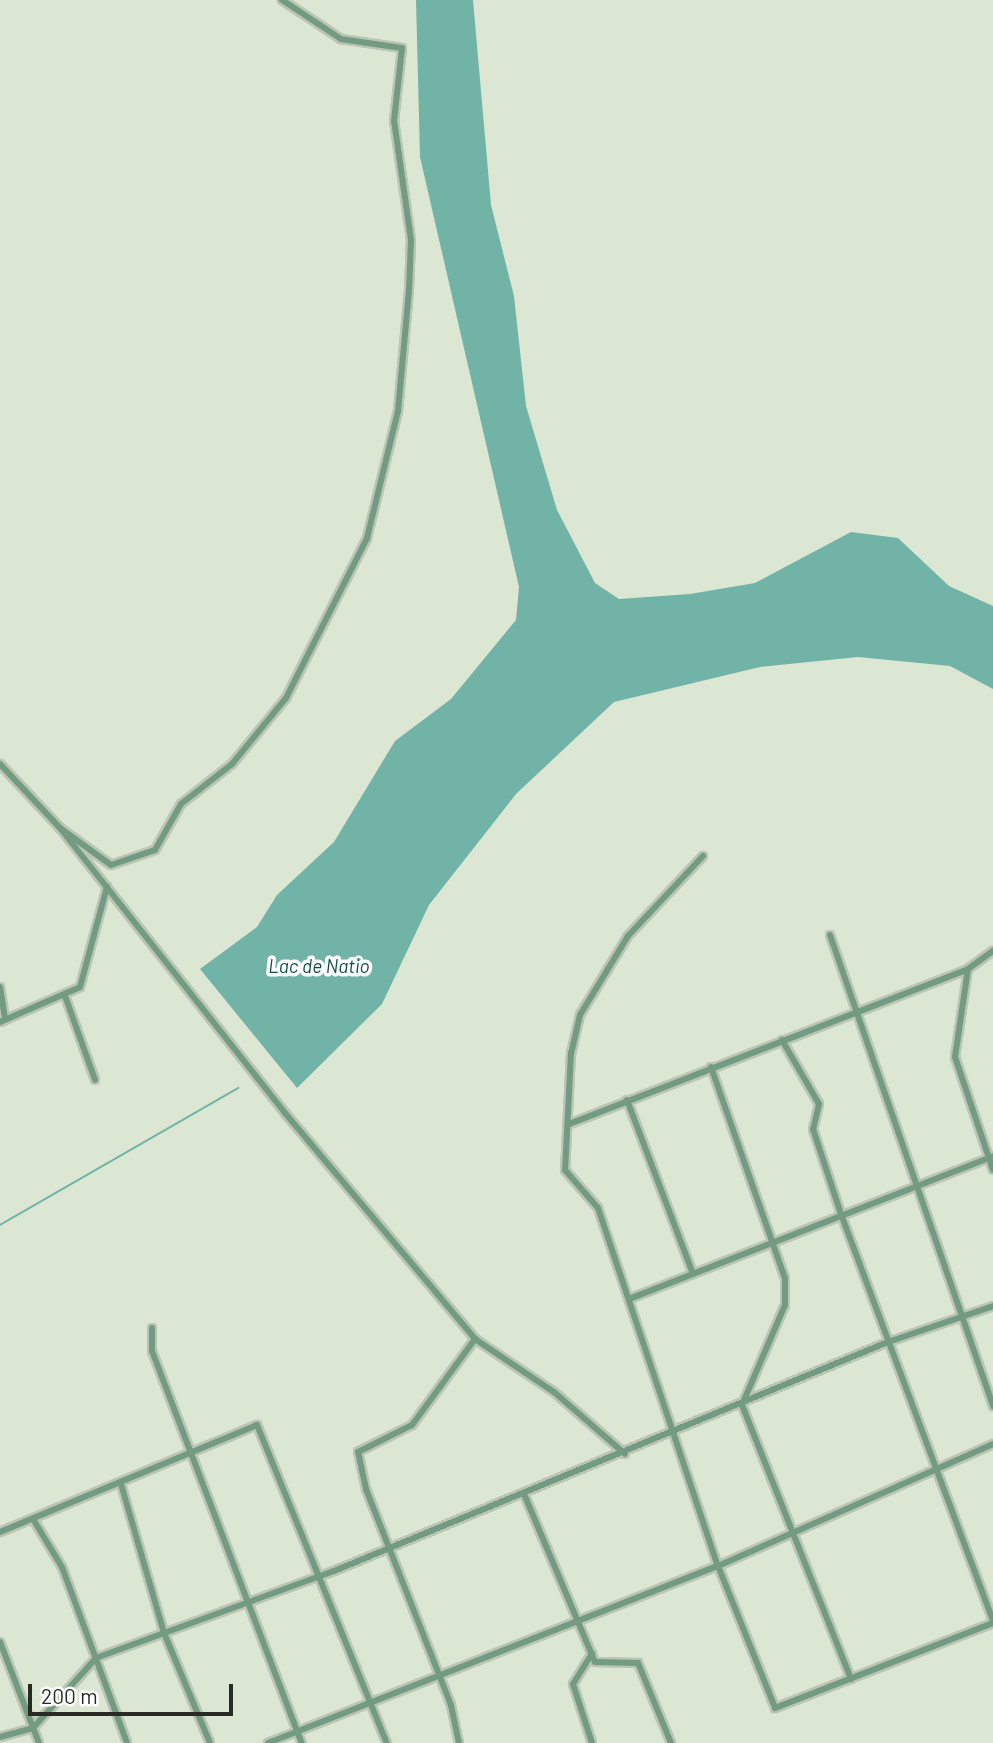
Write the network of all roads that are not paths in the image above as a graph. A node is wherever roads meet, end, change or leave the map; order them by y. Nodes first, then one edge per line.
1 (282, 0) edge
2 (0, 764) edge
3 (60, 828) junction
4 (703, 856) dead end
5 (107, 887) junction
6 (830, 935) dead end
7 (993, 951) edge
8 (968, 969) junction
9 (0, 987) edge
10 (65, 996) junction
11 (859, 1012) junction
12 (3, 1021) edge
13 (782, 1040) junction
14 (711, 1067) junction
15 (95, 1080) dead end
16 (627, 1100) junction
17 (569, 1124) junction
18 (991, 1156) edge
19 (993, 1170) edge
20 (917, 1183) junction
21 (841, 1214) junction
22 (774, 1242) junction
23 (693, 1274) junction
24 (629, 1299) junction
25 (993, 1306) edge
26 (961, 1317) junction
27 (152, 1328) dead end
28 (475, 1339) junction
29 (888, 1342) junction
30 (742, 1405) junction
31 (993, 1407) edge
32 (674, 1435) junction
33 (993, 1444) edge
34 (625, 1454) junction
35 (191, 1457) junction
36 (936, 1469) junction
37 (121, 1484) junction
38 (524, 1494) junction
39 (33, 1519) junction
40 (0, 1532) edge
41 (793, 1534) junction
42 (389, 1548) junction
43 (718, 1566) junction
44 (316, 1574) junction
45 (245, 1600) junction
46 (581, 1618) junction
47 (993, 1622) edge
48 (164, 1633) junction
49 (0, 1642) edge
50 (592, 1653) junction
51 (2, 1654) edge
52 (96, 1658) junction
53 (439, 1676) junction
54 (851, 1679) junction
55 (371, 1703) junction
56 (33, 1728) junction
57 (298, 1731) junction
58 (0, 1737) edge
59 (39, 1743) edge
60 (127, 1743) edge
61 (209, 1743) edge
62 (268, 1743) edge
63 (302, 1743) edge
64 (387, 1743) edge
65 (458, 1743) edge
66 (592, 1743) edge
67 (671, 1743) edge

1 - 3 street
2 - 3 street
3 - 5 street
4 - 17 street
5 - 10 street
5 - 28 street
6 - 11 street
7 - 8 street
8 - 11 street
8 - 18 street
9 - 12 street
10 - 12 street
10 - 15 street
11 - 13 street
11 - 20 street
13 - 14 street
13 - 21 street
14 - 16 street
14 - 22 street
16 - 17 street
16 - 23 street
17 - 24 street
18 - 19 street
18 - 20 street
20 - 21 street
20 - 26 street
21 - 22 street
21 - 29 street
22 - 23 street
22 - 30 street
23 - 24 street
24 - 32 street
25 - 26 street
26 - 29 street
26 - 31 street
27 - 35 street
28 - 34 street
28 - 42 street
29 - 30 street
29 - 36 street
30 - 32 street
30 - 41 street
32 - 34 street
32 - 43 street
33 - 36 street
34 - 38 street
35 - 37 street
35 - 44 street
35 - 45 street
36 - 41 street
36 - 47 street
37 - 39 street
37 - 48 street
38 - 42 street
38 - 46 street
39 - 40 street
39 - 52 street
41 - 43 street
41 - 54 street
42 - 44 street
42 - 53 street
43 - 46 street
43 - 54 street
44 - 45 street
44 - 55 street
45 - 48 street
45 - 57 street
46 - 50 street
46 - 53 street
47 - 54 street
48 - 52 street
48 - 61 street
49 - 51 street
50 - 66 street
50 - 67 street
51 - 56 street
52 - 56 street
52 - 60 street
53 - 55 street
53 - 65 street
55 - 57 street
55 - 64 street
56 - 58 street
56 - 59 street
57 - 62 street
57 - 63 street

